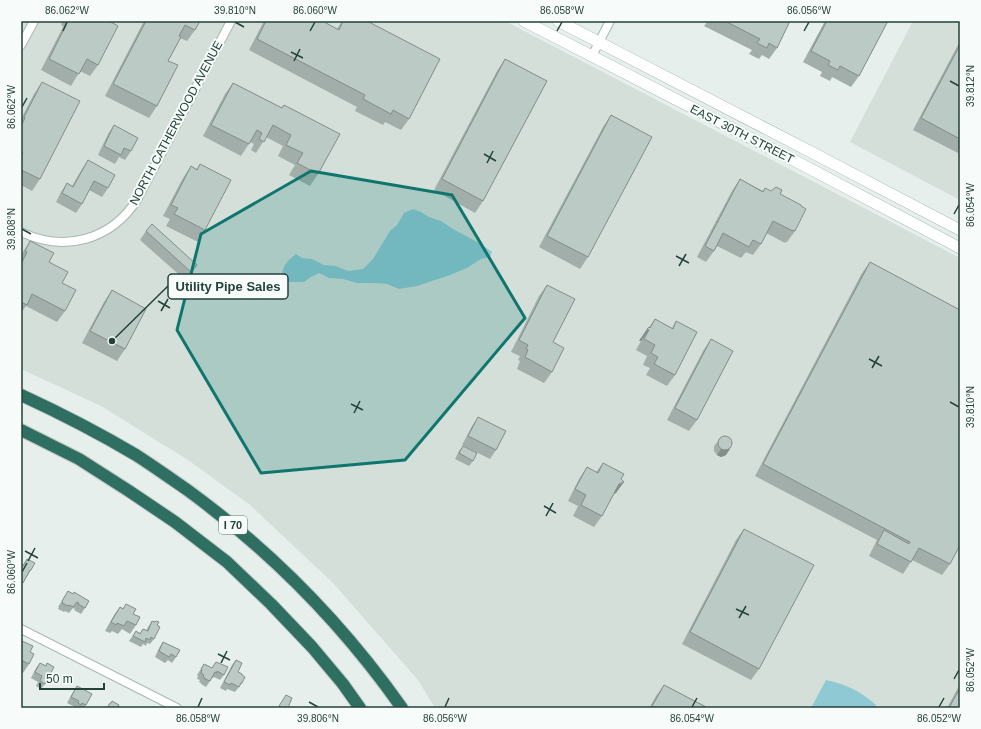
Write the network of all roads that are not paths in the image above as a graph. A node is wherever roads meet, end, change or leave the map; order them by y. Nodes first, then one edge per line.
1 (34, 21) edge
2 (231, 21) edge
3 (524, 21) edge
4 (558, 21) edge
5 (610, 21) edge
6 (599, 42) junction
7 (21, 45) edge
8 (592, 56) junction
9 (859, 178) junction
10 (852, 191) junction
11 (960, 230) edge
12 (24, 233) edge
13 (960, 248) edge
14 (21, 395) edge
15 (21, 430) edge
16 (21, 629) edge
17 (177, 708) edge
18 (360, 708) edge
19 (402, 708) edge

1 - 7 street
2 - 12 street, NORTH CATHERWOOD AVENUE
3 - 8 main road, EAST 30TH STREET
4 - 6 main road, EAST 30TH STREET
5 - 6 street
6 - 8 street
6 - 9 main road, EAST 30TH STREET
8 - 10 main road, EAST 30TH STREET
9 - 10 main road
9 - 11 main road, EAST 30TH STREET
10 - 13 main road, EAST 30TH STREET
14 - 19 highway, I 70
15 - 18 highway, I 70
16 - 17 street

